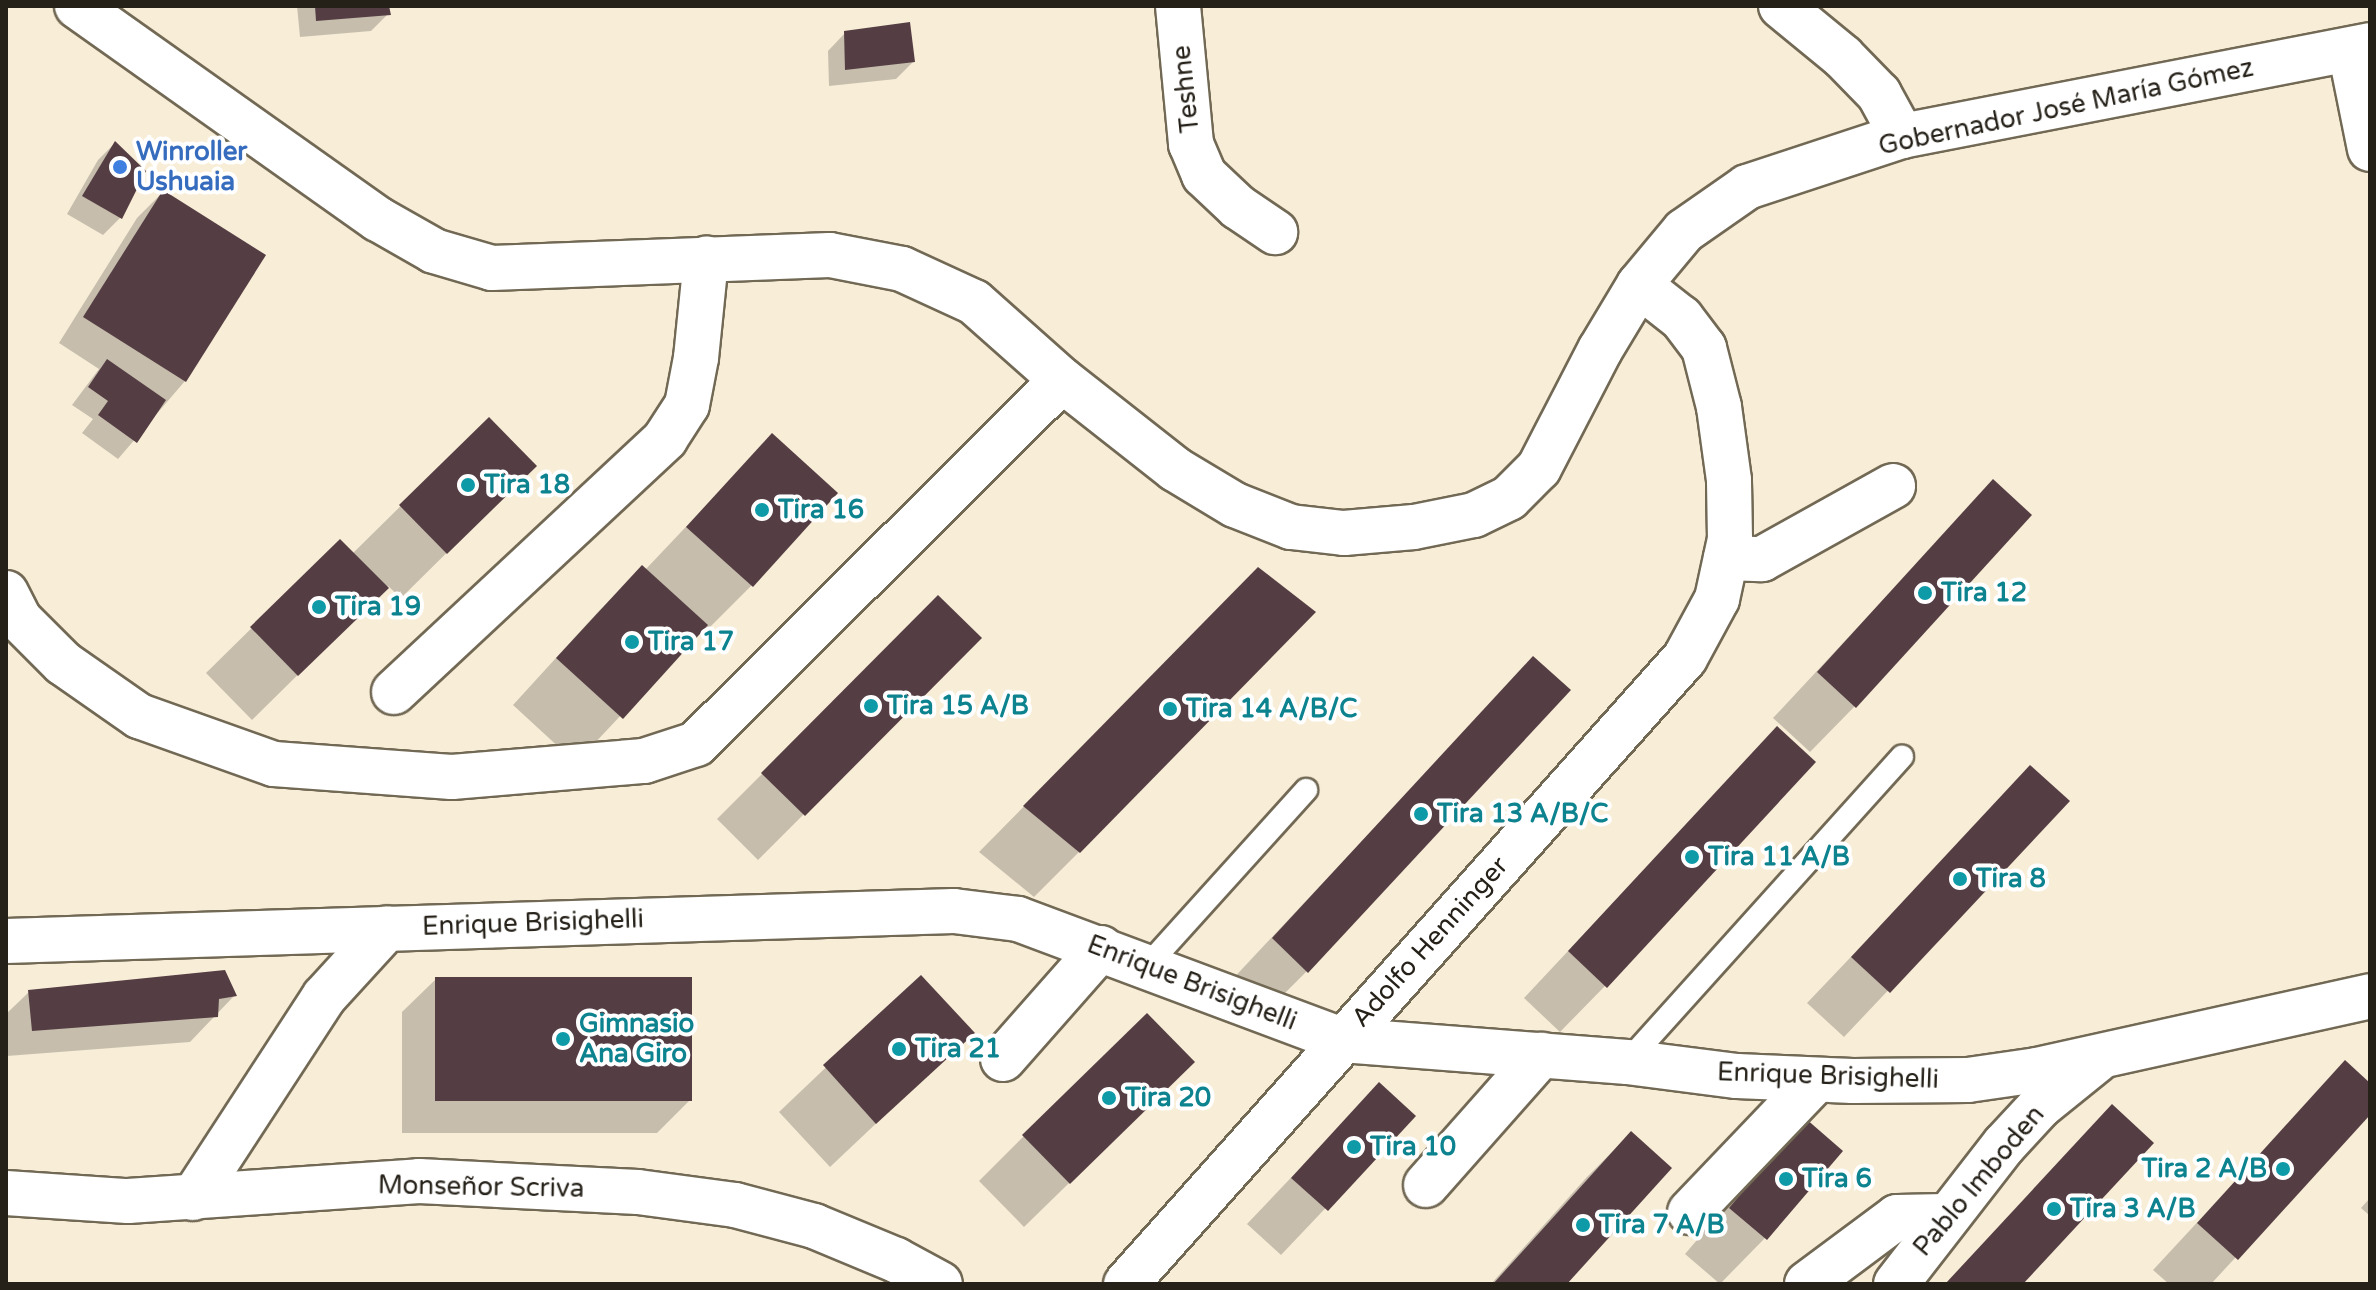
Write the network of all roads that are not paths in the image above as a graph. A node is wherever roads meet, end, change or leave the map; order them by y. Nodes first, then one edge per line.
1 (77, 6) edge
2 (1178, 6) edge
3 (1781, 6) edge
4 (2360, 47) edge
5 (1902, 136) junction
6 (2370, 149) edge
7 (1275, 232) dead end
8 (706, 259) junction
9 (1639, 285) junction
10 (1062, 380) junction
11 (1893, 486) dead end
12 (1726, 558) junction
13 (6, 593) edge
14 (394, 692) dead end
15 (1902, 757) dead end
16 (1306, 790) dead end
17 (387, 928) junction
18 (6, 941) edge
19 (1101, 948) junction
20 (1148, 965) junction
21 (2370, 996) edge
22 (1342, 1040) junction
23 (2105, 1053) junction
24 (1541, 1055) junction
25 (1003, 1059) dead end
26 (1627, 1062) junction
27 (1816, 1080) junction
28 (1426, 1185) dead end
29 (6, 1193) edge
30 (193, 1198) junction
31 (1690, 1212) dead end
32 (1946, 1216) junction
33 (940, 1284) edge
34 (1126, 1284) edge
35 (1807, 1284) edge
36 (1896, 1284) edge

1 - 8 street, Gobernador José María Gómez
2 - 7 street, Teshne
3 - 5 street
4 - 5 street, Gobernador José María Gómez
4 - 6 street
5 - 9 street, Gobernador José María Gómez
8 - 10 street, Gobernador José María Gómez
8 - 14 street
9 - 10 street, Gobernador José María Gómez
9 - 12 street, Adolfo Henninger
10 - 13 street
11 - 12 street
12 - 22 street, Adolfo Henninger
15 - 26 lane
16 - 20 lane
17 - 18 street, Enrique Brisighelli
17 - 19 street, Enrique Brisighelli
17 - 30 street
19 - 20 street, Enrique Brisighelli
19 - 25 street
20 - 22 street, Enrique Brisighelli
21 - 23 street, Enrique Brisighelli
22 - 24 street, Enrique Brisighelli
22 - 34 street, Adolfo Henninger
23 - 27 street, Enrique Brisighelli
23 - 32 street, Pablo Imboden
24 - 26 street, Enrique Brisighelli
24 - 28 street
26 - 27 street, Enrique Brisighelli
27 - 31 street
29 - 30 street, Monseñor Scriva
30 - 33 street, Monseñor Scriva
32 - 35 street
32 - 36 street, Pablo Imboden

